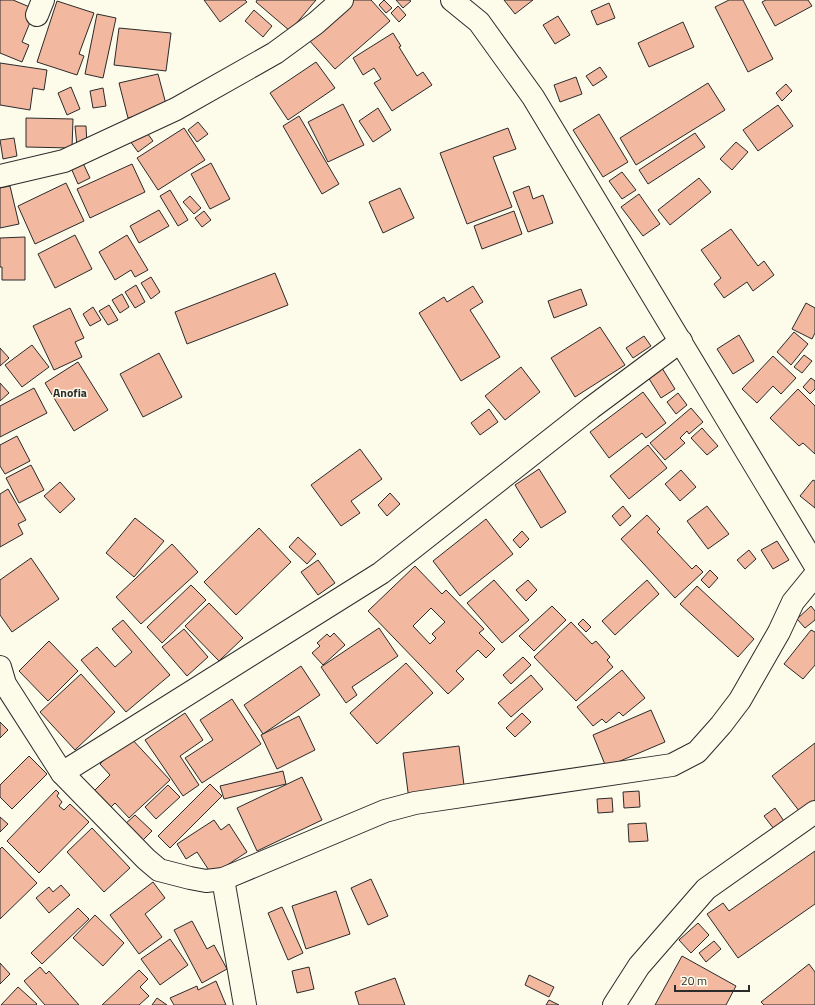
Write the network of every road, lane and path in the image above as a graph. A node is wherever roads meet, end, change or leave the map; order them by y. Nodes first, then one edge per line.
1 (342, 0) edge
2 (452, 0) edge
3 (0, 176) edge
4 (681, 341) junction
5 (815, 565) edge
6 (815, 575) edge
7 (0, 667) edge
8 (62, 773) junction
9 (815, 812) edge
10 (223, 879) junction
11 (245, 1005) edge
12 (614, 1005) edge

1 - 3 street
2 - 4 street
4 - 5 street
4 - 8 street
6 - 10 street
7 - 8 street
8 - 10 street
9 - 12 street
10 - 11 street

